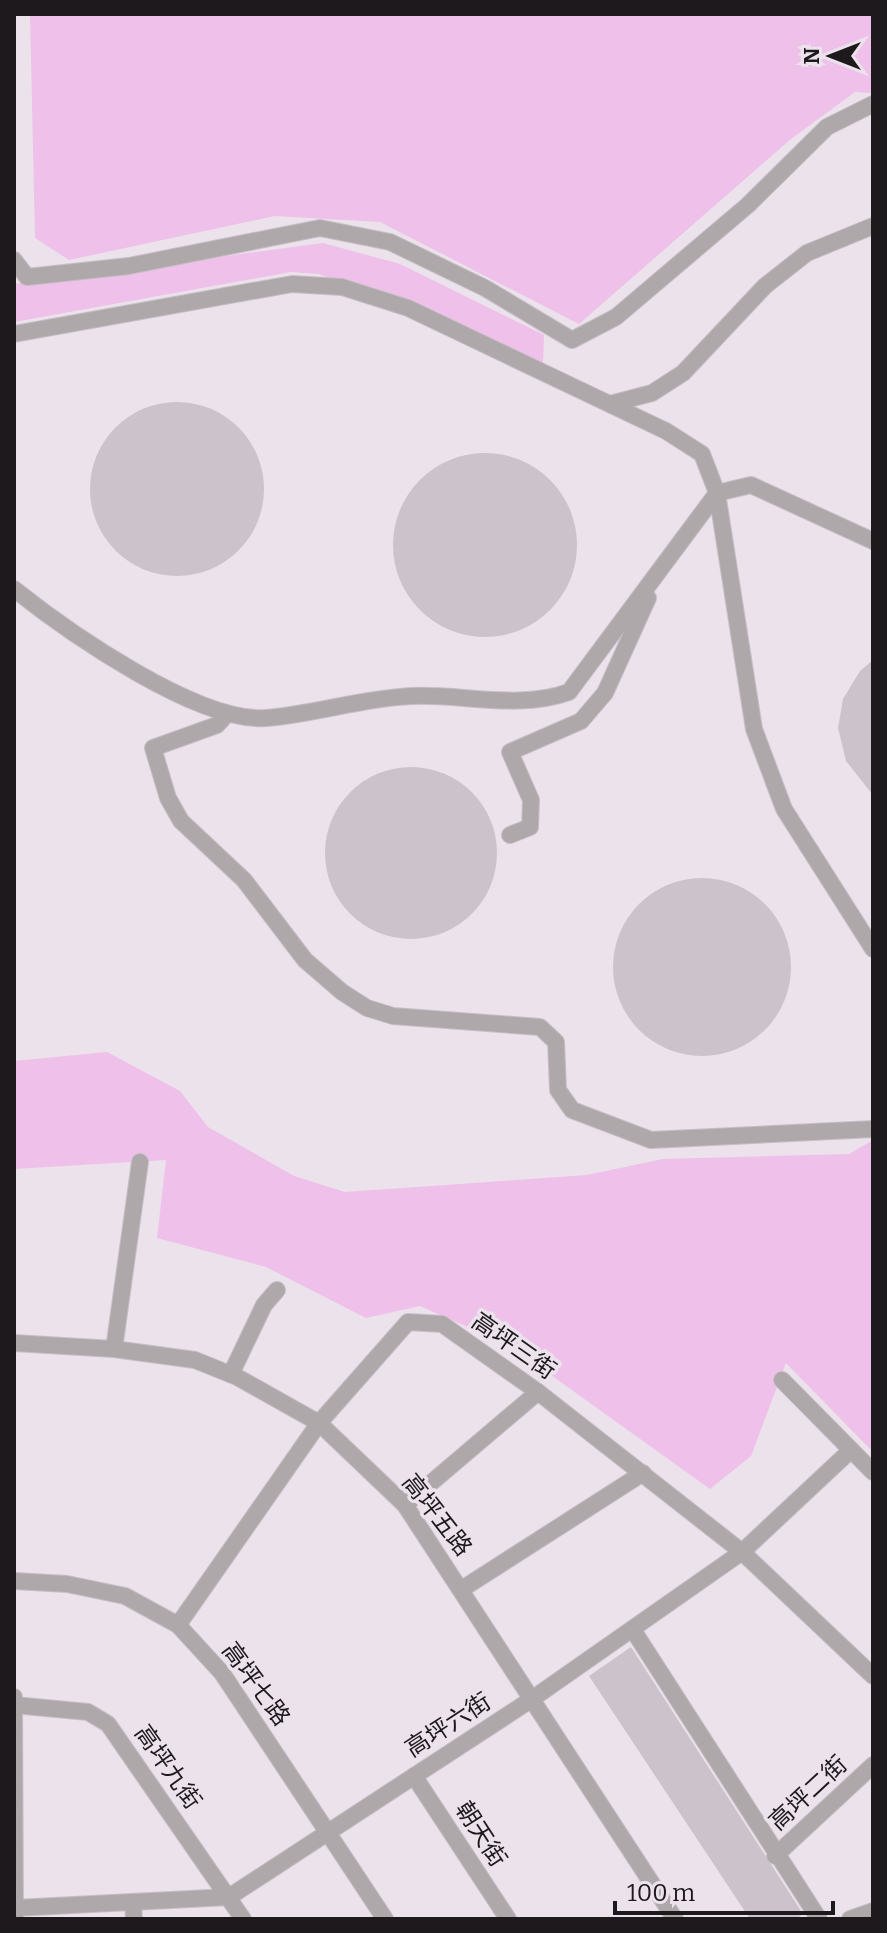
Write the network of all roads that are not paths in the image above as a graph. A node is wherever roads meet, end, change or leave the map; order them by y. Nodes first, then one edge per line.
1 (873, 104) edge
2 (873, 226) edge
3 (14, 260) edge
4 (14, 334) edge
5 (610, 404) junction
6 (717, 493) junction
7 (873, 541) edge
8 (662, 567) junction
9 (14, 589) edge
10 (226, 715) junction
11 (510, 835) dead end
12 (873, 949) edge
13 (873, 1129) edge
14 (140, 1162) dead end
15 (277, 1290) dead end
16 (14, 1343) edge
17 (114, 1349) junction
18 (231, 1374) junction
19 (782, 1380) dead end
20 (538, 1392) junction
21 (319, 1423) junction
22 (851, 1450) junction
23 (873, 1472) edge
24 (643, 1473) junction
25 (405, 1505) junction
26 (742, 1552) junction
27 (14, 1581) edge
28 (462, 1589) junction
29 (178, 1625) junction
30 (633, 1630) junction
31 (873, 1676) edge
32 (14, 1697) edge
33 (532, 1699) junction
34 (14, 1705) edge
35 (873, 1765) edge
36 (414, 1776) junction
37 (330, 1833) junction
38 (775, 1856) junction
39 (229, 1897) junction
40 (15, 1908) edge
41 (134, 1910) edge
42 (873, 1911) edge
43 (15, 1919) edge
44 (243, 1919) edge
45 (385, 1919) edge
46 (508, 1919) edge
47 (675, 1919) edge
48 (819, 1919) edge
49 (850, 1919) edge

1 - 3 street
2 - 5 street
4 - 5 street
5 - 6 street
6 - 7 street
6 - 8 street
6 - 12 street
8 - 10 street
8 - 11 street
9 - 10 street
10 - 13 street
14 - 17 street
15 - 18 street
16 - 17 street, 高坪五路
17 - 18 street, 高坪五路
18 - 21 street, 高坪五路
19 - 22 street
20 - 21 street, 高坪三街
20 - 24 street, 高坪三街
20 - 25 street
21 - 25 street, 高坪五路
21 - 29 street, 高坪三街
22 - 23 street
22 - 26 street, 高坪六街
24 - 26 street, 高坪三街
24 - 28 street
25 - 28 street, 高坪五路
26 - 30 street, 高坪六街
26 - 31 street, 高坪三街
27 - 29 street, 高坪七路
28 - 33 street, 高坪五路
29 - 37 street, 高坪七路
30 - 33 street, 高坪六街
30 - 38 street
32 - 34 street
33 - 36 street, 高坪六街
33 - 47 street, 高坪五路
34 - 39 street, 高坪九街
34 - 40 street
35 - 38 street, 高坪二街
36 - 37 street, 高坪六街
36 - 46 street, 朝天街
37 - 39 street, 高坪六街
37 - 45 street, 高坪七路
38 - 48 street
39 - 41 street, 高坪六街
39 - 44 street, 高坪九街
40 - 41 street, 高坪六街
40 - 43 street
42 - 49 street

